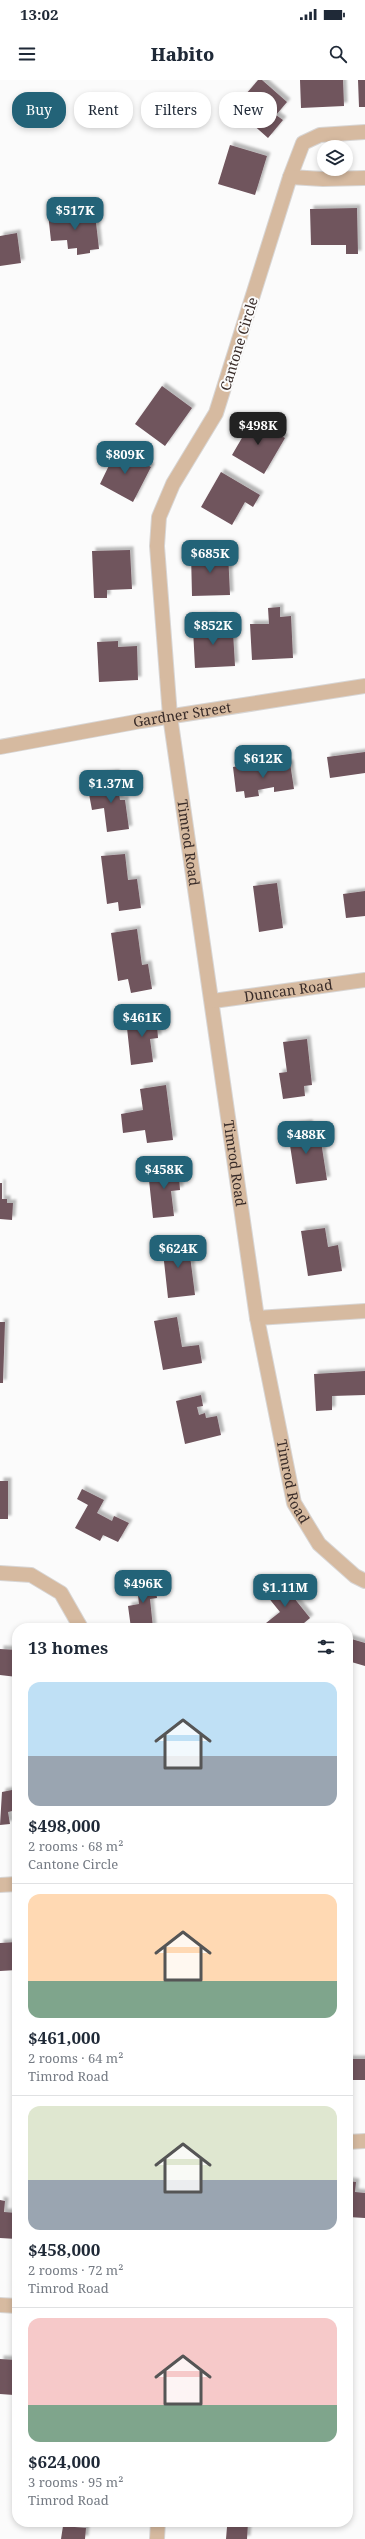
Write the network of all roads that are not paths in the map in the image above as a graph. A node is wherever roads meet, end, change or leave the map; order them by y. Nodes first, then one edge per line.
1 (365, 132) edge
2 (290, 177) junction
3 (365, 178) edge
4 (365, 686) edge
5 (170, 716) junction
6 (0, 747) edge
7 (365, 980) edge
8 (213, 1001) junction
9 (365, 1311) edge
10 (257, 1318) junction
11 (0, 1573) edge
12 (365, 1581) edge
13 (78, 1623) edge
14 (12, 1884) edge
15 (0, 1885) edge
16 (365, 2141) edge
17 (353, 2142) edge
18 (0, 2305) edge
19 (12, 2306) edge
20 (158, 2527) edge
21 (157, 2539) edge

1 - 2 street, Cantone Circle
2 - 3 street
2 - 5 street, Cantone Circle
4 - 5 street, Gardner Street
5 - 6 street, Gardner Street
5 - 8 street, Timrod Road
7 - 8 street, Duncan Road
8 - 10 street, Timrod Road
9 - 10 street
10 - 12 street, Timrod Road
11 - 13 street
14 - 15 street
16 - 17 street
18 - 19 street
20 - 21 street

